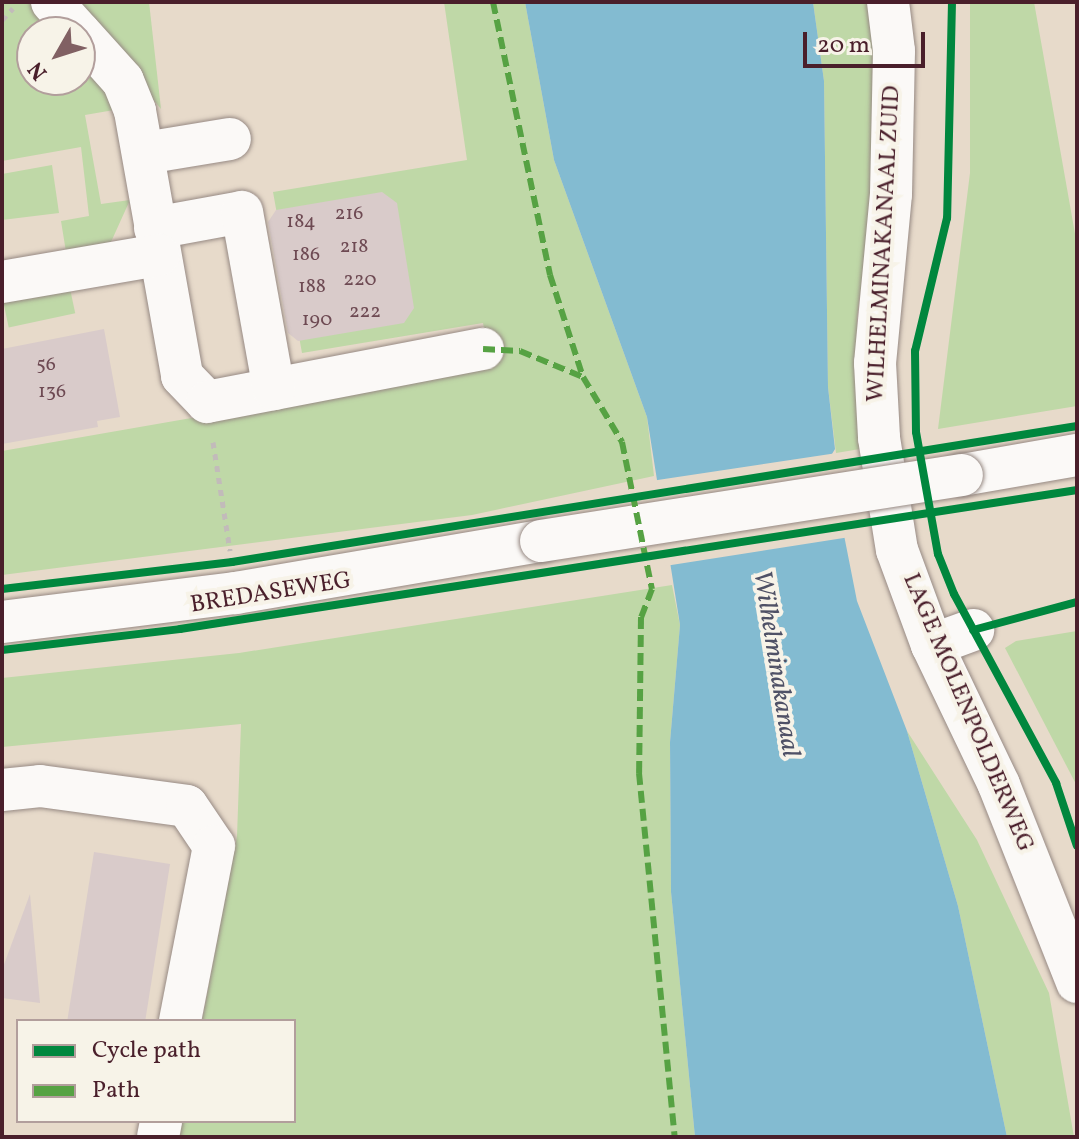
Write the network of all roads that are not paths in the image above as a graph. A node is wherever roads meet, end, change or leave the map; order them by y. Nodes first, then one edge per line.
1 (888, 2) edge
2 (96, 52) edge
3 (230, 139) dead end
4 (145, 153) junction
5 (157, 241) junction
6 (2, 282) edge
7 (483, 349) dead end
8 (274, 389) junction
9 (879, 438) joint
10 (1077, 455) edge
11 (2, 622) edge
12 (973, 630) dead end
13 (932, 645) junction
14 (2, 790) edge
15 (1077, 982) edge
16 (180, 1019) edge

1 - 9 street, WILHELMINAKANAAL ZUID
2 - 4 street
3 - 4 street
4 - 5 street
5 - 6 street
5 - 8 street
5 - 8 street
7 - 8 street
9 - 13 street, LAGE MOLENPOLDERWEG
10 - 11 street, BREDASEWEG, bridge
12 - 13 street
13 - 15 street, LAGE MOLENPOLDERWEG
14 - 16 street

